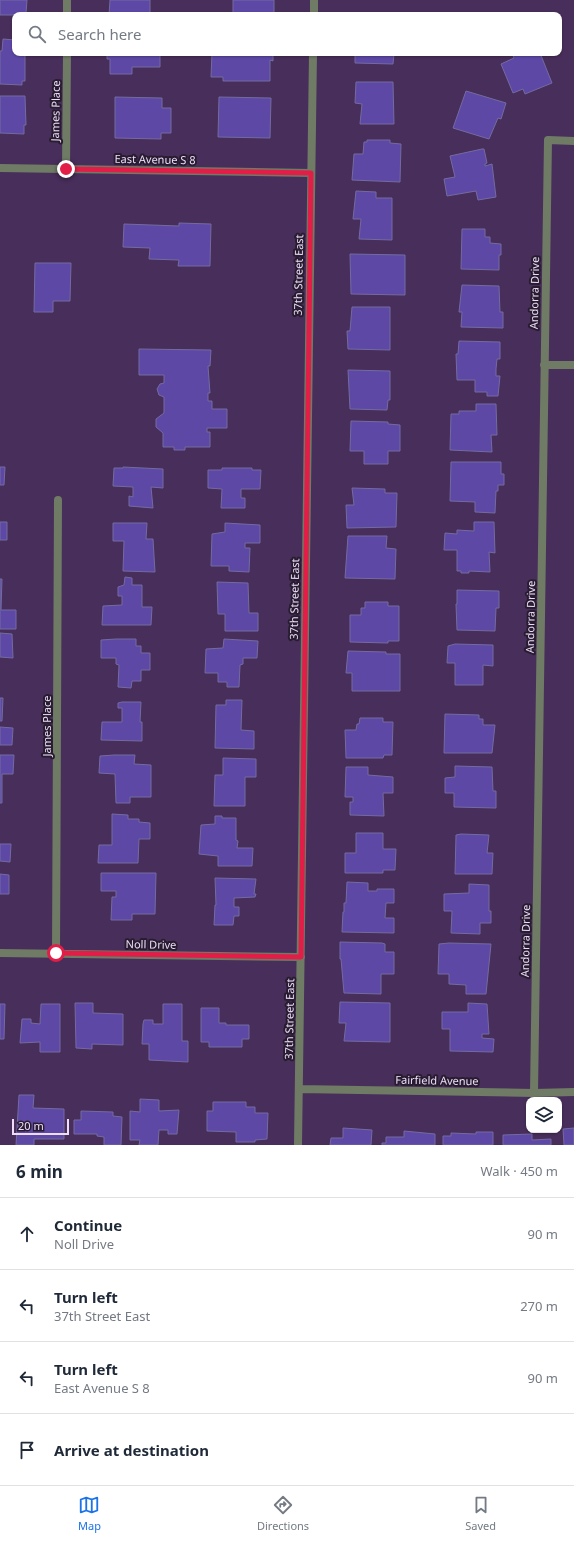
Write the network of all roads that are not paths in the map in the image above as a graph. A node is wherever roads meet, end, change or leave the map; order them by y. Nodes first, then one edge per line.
1 (67, 0) edge
2 (314, 0) edge
3 (67, 12) edge
4 (314, 12) edge
5 (67, 56) edge
6 (313, 56) edge
7 (574, 141) edge
8 (0, 168) edge
9 (66, 169) junction
10 (311, 173) junction
11 (544, 365) junction
12 (574, 365) edge
13 (58, 500) dead end
14 (0, 953) edge
15 (56, 953) junction
16 (301, 957) junction
17 (299, 1089) junction
18 (574, 1092) edge
19 (534, 1093) junction
20 (298, 1145) edge

1 - 3 street
2 - 4 street
5 - 9 street, James Place
6 - 10 street, 37th Street East
7 - 11 street, Andorra Drive
8 - 9 street, East Avenue S 8
9 - 10 street, East Avenue S 8
10 - 16 street, 37th Street East
11 - 12 street
11 - 19 street, Andorra Drive
13 - 15 street, James Place
14 - 15 street, Noll Drive
15 - 16 street, Noll Drive
16 - 17 street, 37th Street East
17 - 19 street, Fairfield Avenue
17 - 20 street, 37th Street East
18 - 19 street, Fairfield Avenue

